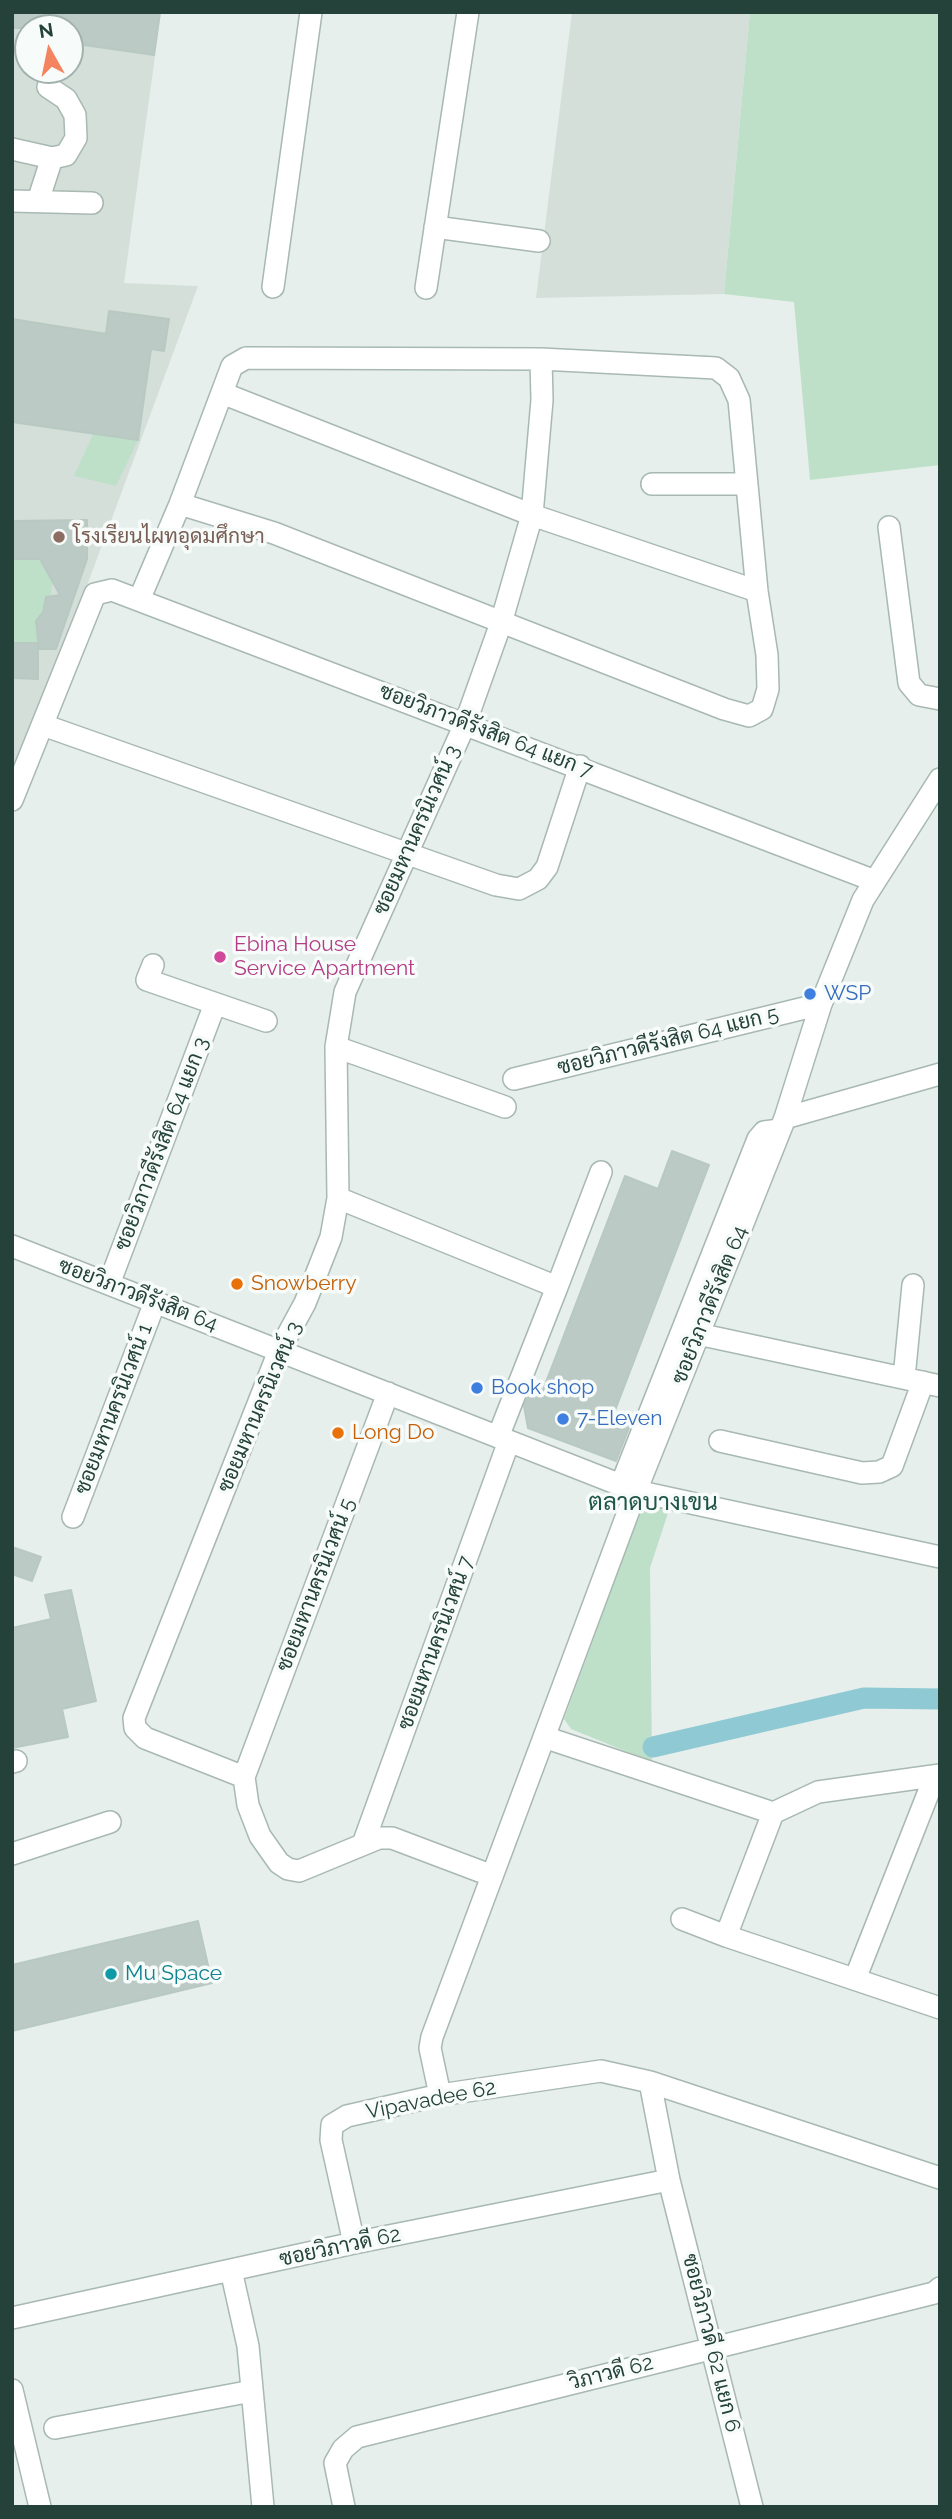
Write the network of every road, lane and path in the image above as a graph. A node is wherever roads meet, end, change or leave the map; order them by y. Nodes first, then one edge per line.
1 (311, 12) edge
2 (468, 12) edge
3 (48, 87) dead end
4 (12, 149) edge
5 (52, 158) junction
6 (12, 201) edge
7 (38, 201) junction
8 (92, 203) dead end
9 (435, 226) junction
10 (539, 241) dead end
11 (273, 287) dead end
12 (426, 288) dead end
13 (541, 359) junction
14 (222, 393) junction
15 (652, 484) dead end
16 (747, 484) junction
17 (180, 504) junction
18 (532, 515) junction
19 (889, 527) dead end
20 (757, 591) junction
21 (139, 600) junction
22 (501, 623) junction
23 (940, 699) edge
24 (465, 724) junction
25 (43, 725) junction
26 (580, 766) junction
27 (940, 779) edge
28 (12, 800) edge
29 (405, 854) junction
30 (875, 881) junction
31 (153, 965) dead end
32 (215, 1004) junction
33 (821, 1004) junction
34 (266, 1021) dead end
35 (336, 1047) junction
36 (940, 1074) edge
37 (514, 1079) dead end
38 (505, 1107) dead end
39 (782, 1124) junction
40 (601, 1172) dead end
41 (338, 1198) junction
42 (12, 1246) edge
43 (109, 1284) junction
44 (913, 1285) dead end
45 (557, 1287) junction
46 (155, 1302) junction
47 (698, 1334) junction
48 (279, 1350) junction
49 (922, 1382) edge
50 (388, 1394) junction
51 (503, 1439) junction
52 (720, 1441) dead end
53 (628, 1488) junction
54 (73, 1517) dead end
55 (940, 1557) edge
56 (544, 1737) junction
57 (937, 1775) edge
58 (244, 1777) junction
59 (773, 1813) junction
60 (110, 1822) dead end
61 (363, 1844) junction
62 (12, 1854) edge
63 (490, 1875) junction
64 (682, 1919) dead end
65 (726, 1936) junction
66 (855, 1979) junction
67 (940, 2008) edge
68 (650, 2082) junction
69 (440, 2095) junction
70 (940, 2178) edge
71 (669, 2180) junction
72 (355, 2243) junction
73 (231, 2270) junction
74 (940, 2288) edge
75 (12, 2318) edge
76 (712, 2347) junction
77 (12, 2390) edge
78 (252, 2391) junction
79 (55, 2428) dead end
80 (40, 2507) edge
81 (263, 2507) edge
82 (344, 2507) edge
83 (752, 2507) edge

1 - 11 street
2 - 9 street
3 - 5 street
4 - 5 street
5 - 7 street
6 - 7 street
7 - 8 street
9 - 10 street
9 - 12 street
13 - 14 street
13 - 16 street
13 - 18 street, ซอยมหานครนิเวศน์ 3
14 - 17 street
14 - 18 street
15 - 16 street
16 - 20 street
17 - 21 street
17 - 22 street
18 - 20 street
18 - 22 street, ซอยมหานครนิเวศน์ 3
19 - 23 street
20 - 22 street
21 - 24 street, ซอยวิภาวดีรังสิต 64 แยก 7
21 - 25 street, ซอยวิภาวดีรังสิต 64 แยก 7
22 - 24 street, ซอยมหานครนิเวศน์ 3
24 - 26 street, ซอยวิภาวดีรังสิต 64 แยก 7
24 - 29 street, ซอยมหานครนิเวศน์ 3
25 - 28 street
25 - 29 street
26 - 29 street
26 - 30 street, ซอยวิภาวดีรังสิต 64 แยก 7
27 - 30 street, ซอยวิภาวดีรังสิต 64
29 - 35 street, ซอยมหานครนิเวศน์ 3
30 - 33 street, ซอยวิภาวดีรังสิต 64
31 - 32 street
32 - 34 street
32 - 43 street, ซอยวิภาวดีรังสิต 64 แยก 3
33 - 37 street, ซอยวิภาวดีรังสิต 64 แยก 5
33 - 39 street, ซอยวิภาวดีรังสิต 64
35 - 38 street
35 - 41 street, ซอยมหานครนิเวศน์ 3
36 - 39 street
39 - 47 street, ซอยวิภาวดีรังสิต 64
39 - 53 street
40 - 45 street, ซอยมหานครนิเวศน์ 7
41 - 45 street
41 - 48 street, ซอยมหานครนิเวศน์ 3
42 - 43 street, ซอยวิภาวดีรังสิต 64
43 - 46 street, ซอยวิภาวดีรังสิต 64
44 - 49 street
45 - 51 street, ซอยมหานครนิเวศน์ 7
46 - 48 street, ซอยวิภาวดีรังสิต 64
46 - 54 street, ซอยมหานครนิเวศน์ 1
47 - 49 street
47 - 53 street, ซอยวิภาวดีรังสิต 64
48 - 50 street, ซอยวิภาวดีรังสิต 64
48 - 58 street, ซอยมหานครนิเวศน์ 3
49 - 52 street
50 - 51 street, ซอยวิภาวดีรังสิต 64
50 - 58 street, ซอยมหานครนิเวศน์ 5
51 - 53 street, ซอยวิภาวดีรังสิต 64
51 - 61 street, ซอยมหานครนิเวศน์ 7
53 - 55 street
53 - 56 street
56 - 59 street
56 - 63 street
57 - 59 street
57 - 66 street
58 - 61 street
59 - 65 street
60 - 62 street
61 - 63 street
63 - 69 street
64 - 65 street
65 - 66 street
66 - 67 street
68 - 69 street, Vipavadee 62
68 - 70 street
68 - 71 street, ซอยวิภาวดี 62 แยก 6
69 - 72 street, Vipavadee 62
71 - 72 street, ซอยวิภาวดี 62
71 - 76 street, ซอยวิภาวดี 62 แยก 6
72 - 73 street, ซอยวิภาวดี 62
73 - 75 street, ซอยวิภาวดี 62
73 - 78 street
74 - 76 street, วิภาวดี 62
76 - 82 street, วิภาวดี 62
76 - 83 street, ซอยวิภาวดี 62 แยก 6
77 - 80 street
78 - 79 street
78 - 81 street

